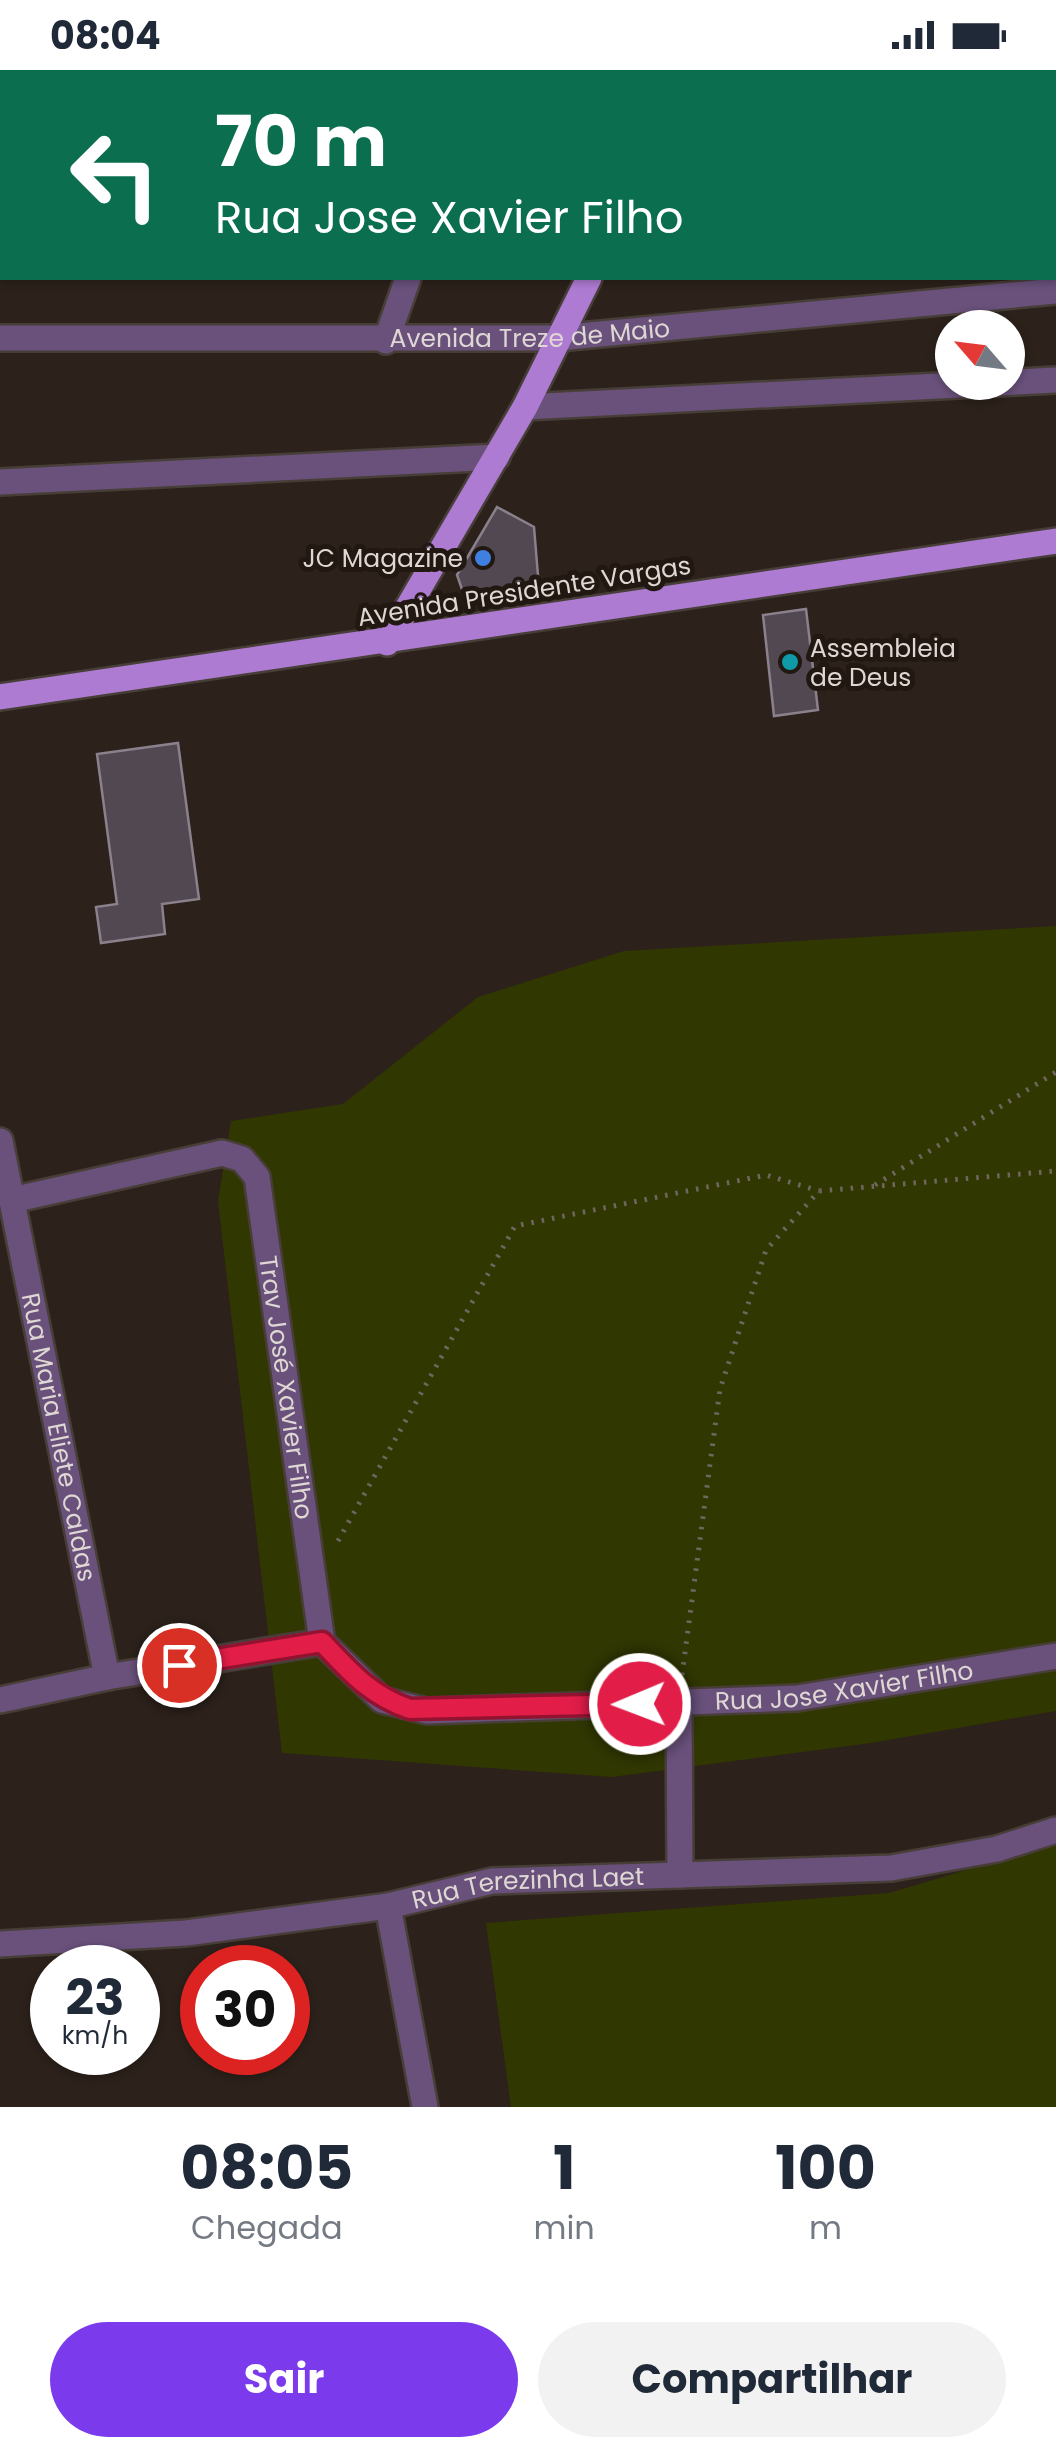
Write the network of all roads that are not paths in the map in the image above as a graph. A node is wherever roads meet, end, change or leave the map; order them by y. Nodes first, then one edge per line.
1 (407, 280) edge
2 (589, 280) edge
3 (1056, 291) edge
4 (0, 338) edge
5 (558, 338) junction
6 (386, 341) junction
7 (1056, 380) edge
8 (524, 407) junction
9 (497, 456) junction
10 (0, 482) edge
11 (1056, 541) edge
12 (387, 643) junction
13 (0, 698) edge
14 (0, 1141) edge
15 (6, 1184) edge
16 (322, 1642) junction
17 (1056, 1656) edge
18 (108, 1677) junction
19 (0, 1700) edge
20 (679, 1703) junction
21 (1056, 1830) edge
22 (680, 1875) junction
23 (388, 1906) junction
24 (0, 1944) edge
25 (425, 2107) edge

1 - 6 street
2 - 5 main road
3 - 5 street, Avenida Treze de Maio
4 - 6 street, Avenida Treze de Maio
5 - 6 street, Avenida Treze de Maio
5 - 8 main road
7 - 8 street
8 - 9 main road
9 - 10 street
9 - 12 main road
11 - 12 main road, Avenida Presidente Vargas
12 - 13 main road, Avenida Presidente Vargas
14 - 15 street, Rua Maria Eliete Caldas
15 - 16 street, Trav José Xavier Filho
15 - 18 street, Rua Maria Eliete Caldas
16 - 18 street
16 - 20 street, Rua Jose Xavier Filho
17 - 20 street, Rua Jose Xavier Filho
18 - 19 street
20 - 22 street
21 - 22 street, Rua Terezinha Laet
22 - 23 street, Rua Terezinha Laet
23 - 24 street, Rua Terezinha Laet
23 - 25 street

